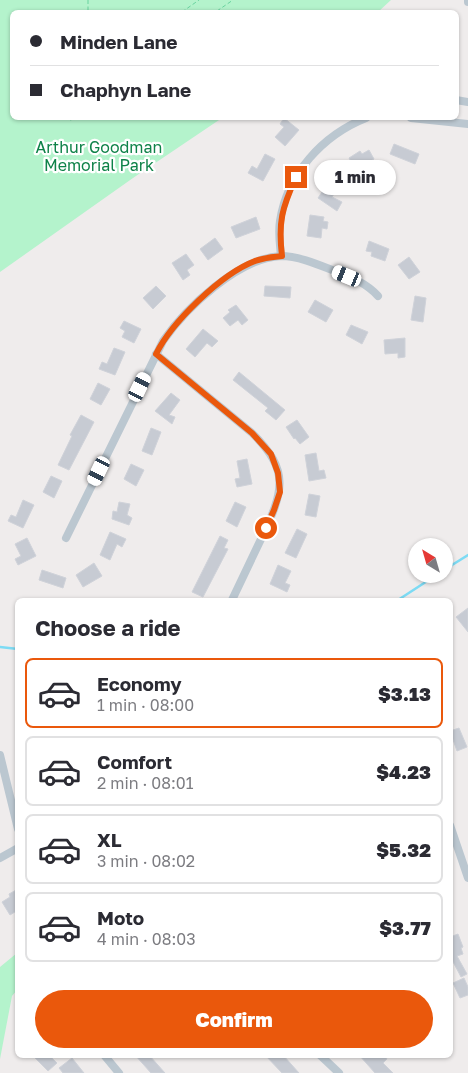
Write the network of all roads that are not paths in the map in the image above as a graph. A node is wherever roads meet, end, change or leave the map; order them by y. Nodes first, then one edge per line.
1 (362, 120) edge
2 (430, 120) edge
3 (468, 124) edge
4 (282, 256) junction
5 (378, 296) dead end
6 (156, 354) junction
7 (66, 538) dead end
8 (233, 598) edge
9 (0, 755) edge
10 (15, 817) edge
11 (453, 834) edge
12 (15, 850) edge
13 (0, 858) edge
14 (468, 878) edge
15 (106, 1058) edge
16 (323, 1058) edge
17 (119, 1073) edge
18 (339, 1073) edge

1 - 4 street
2 - 3 street
4 - 5 street
4 - 6 street
6 - 7 street
6 - 8 street
9 - 10 street
11 - 14 street
12 - 13 street
15 - 17 street
16 - 18 street

